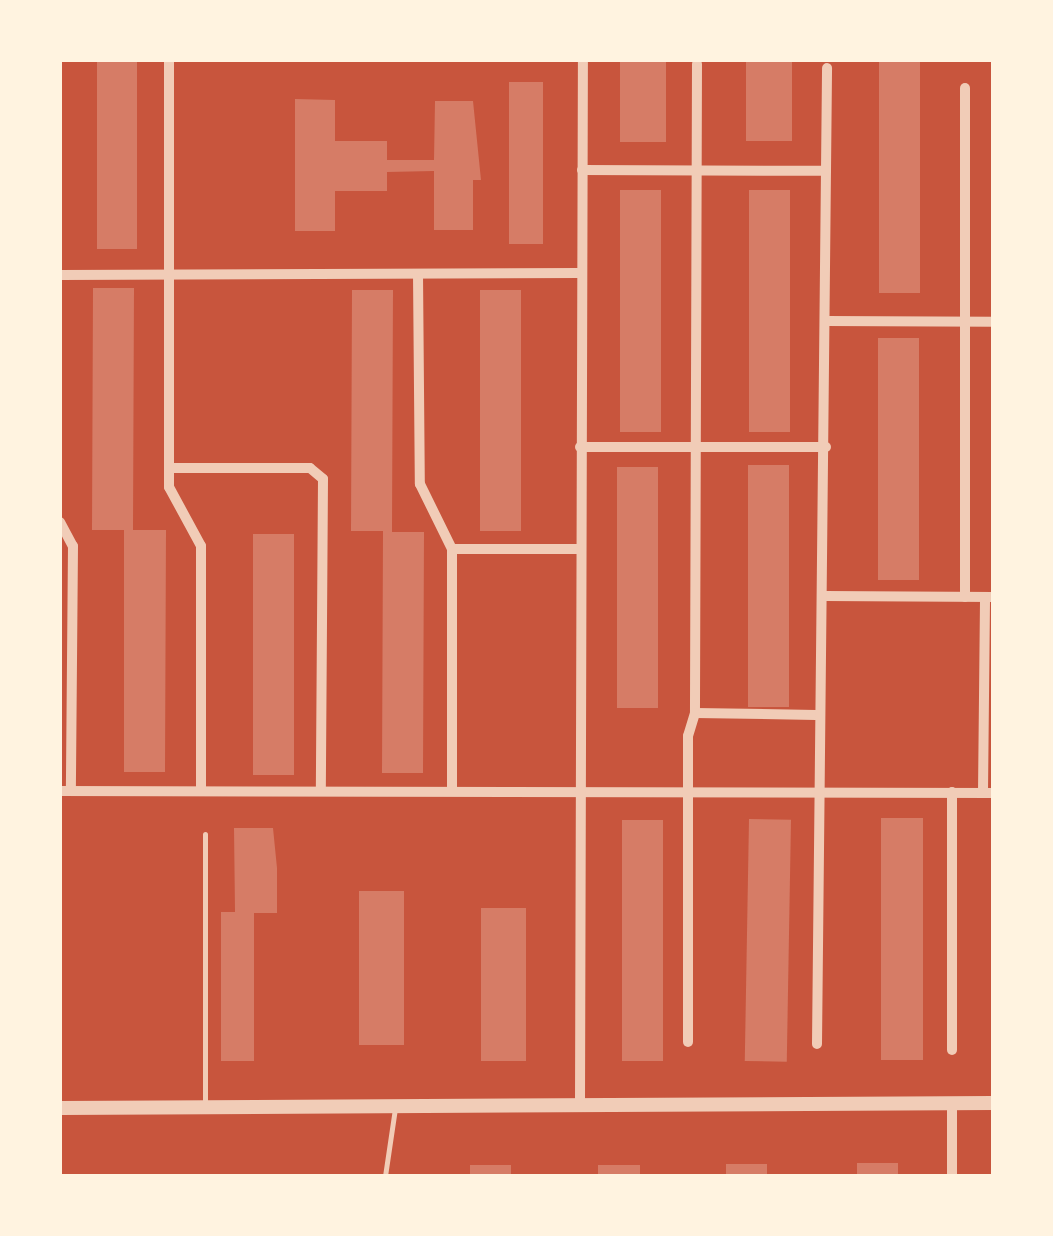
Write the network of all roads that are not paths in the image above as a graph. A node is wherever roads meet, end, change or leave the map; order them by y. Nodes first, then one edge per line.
1 (169, 60) edge
2 (583, 60) edge
3 (697, 64) dead end
4 (827, 68) dead end
5 (966, 88) dead end
6 (582, 170) junction
7 (697, 170) junction
8 (826, 170) junction
9 (580, 272) junction
10 (418, 274) junction
11 (60, 275) edge
12 (168, 275) junction
13 (826, 321) junction
14 (966, 322) junction
15 (993, 322) edge
16 (697, 446) junction
17 (580, 447) junction
18 (826, 447) junction
19 (169, 468) junction
20 (60, 522) edge
21 (452, 550) junction
22 (580, 550) junction
23 (825, 596) junction
24 (966, 596) junction
25 (989, 596) edge
26 (695, 713) junction
27 (816, 715) junction
28 (580, 788) junction
29 (320, 789) junction
30 (452, 789) junction
31 (688, 789) junction
32 (201, 790) junction
33 (66, 791) edge
34 (816, 791) junction
35 (952, 792) junction
36 (988, 792) edge
37 (205, 834) dead end
38 (688, 1042) dead end
39 (817, 1044) dead end
40 (952, 1050) dead end
41 (952, 1103) junction
42 (993, 1103) edge
43 (580, 1104) junction
44 (396, 1105) junction
45 (206, 1107) junction
46 (60, 1108) edge
47 (384, 1176) edge
48 (952, 1176) edge

1 - 12 street
2 - 6 street
3 - 7 street
4 - 8 street
5 - 14 street
6 - 7 street
6 - 9 street
7 - 8 street
7 - 16 street
8 - 13 street
9 - 10 street
9 - 17 street
10 - 12 street
10 - 21 street
11 - 12 street
12 - 19 street
13 - 14 street
13 - 18 street
14 - 15 street
14 - 24 street
16 - 17 street
16 - 18 street
16 - 26 street
17 - 22 street
18 - 23 street
19 - 29 street
19 - 32 street
20 - 33 street
21 - 22 street
21 - 30 street
22 - 28 street
23 - 24 street
23 - 27 street
24 - 25 street
25 - 36 street
26 - 27 street
26 - 31 street
27 - 34 street
28 - 30 street
28 - 31 street
28 - 43 street
29 - 30 street
29 - 32 street
31 - 34 street
31 - 38 street
32 - 33 street
34 - 35 street
34 - 39 street
35 - 36 street
35 - 40 street
37 - 45 lane
41 - 42 street
41 - 43 street
41 - 48 street
43 - 44 street
44 - 45 street
44 - 47 lane
45 - 46 street

